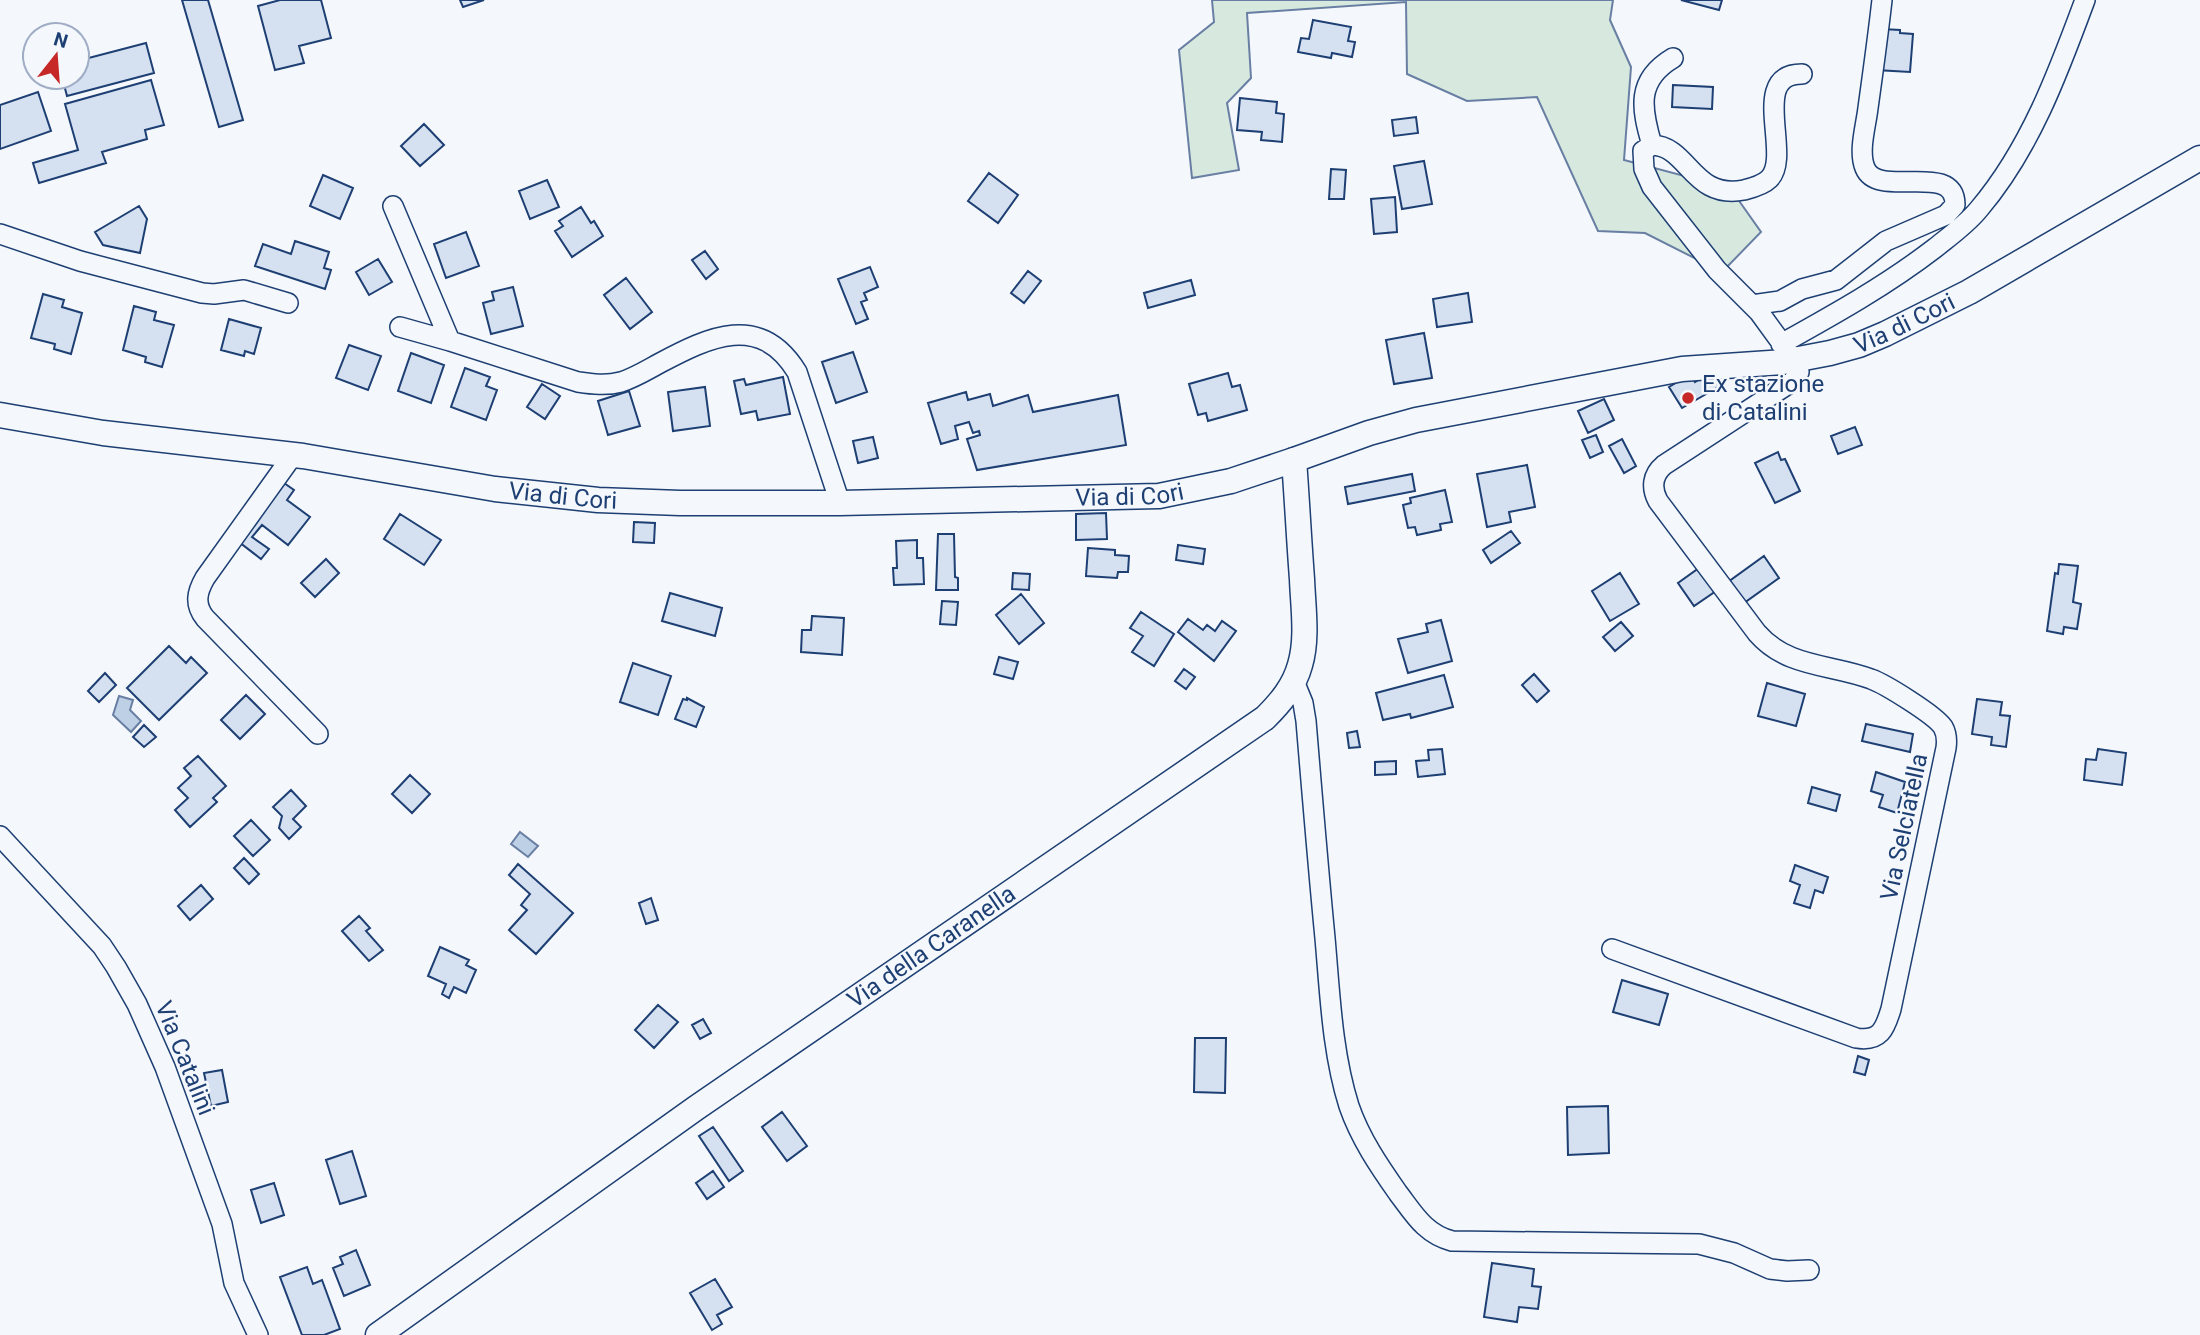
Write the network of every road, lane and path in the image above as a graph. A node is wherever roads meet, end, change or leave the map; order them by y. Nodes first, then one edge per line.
1 (1882, 0) edge
2 (2085, 0) edge
3 (1673, 58) dead end
4 (1802, 74) dead end
5 (1652, 145) junction
6 (2200, 158) edge
7 (393, 206) dead end
8 (0, 234) edge
9 (288, 303) dead end
10 (1752, 305) junction
11 (400, 327) dead end
12 (450, 341) junction
13 (1788, 352) junction
14 (0, 415) edge
15 (292, 455) junction
16 (1294, 460) junction
17 (840, 503) junction
18 (1294, 681) junction
19 (318, 734) dead end
20 (0, 836) edge
21 (1612, 949) dead end
22 (1809, 1270) dead end
23 (258, 1335) edge
24 (377, 1335) edge

1 - 10 street
2 - 13 street
3 - 5 street
4 - 5 street
5 - 10 street
6 - 13 main road, Via di Cori
7 - 12 street
8 - 9 street
10 - 13 street
11 - 12 street
12 - 17 street
13 - 16 main road, Via di Cori
13 - 21 street, Via Selciatella
14 - 15 main road, Via di Cori
15 - 17 main road, Via di Cori
15 - 19 street
16 - 17 main road, Via di Cori
16 - 18 main road, Via della Caranella
18 - 22 street
18 - 24 main road, Via della Caranella
20 - 23 street, Via Catalini

